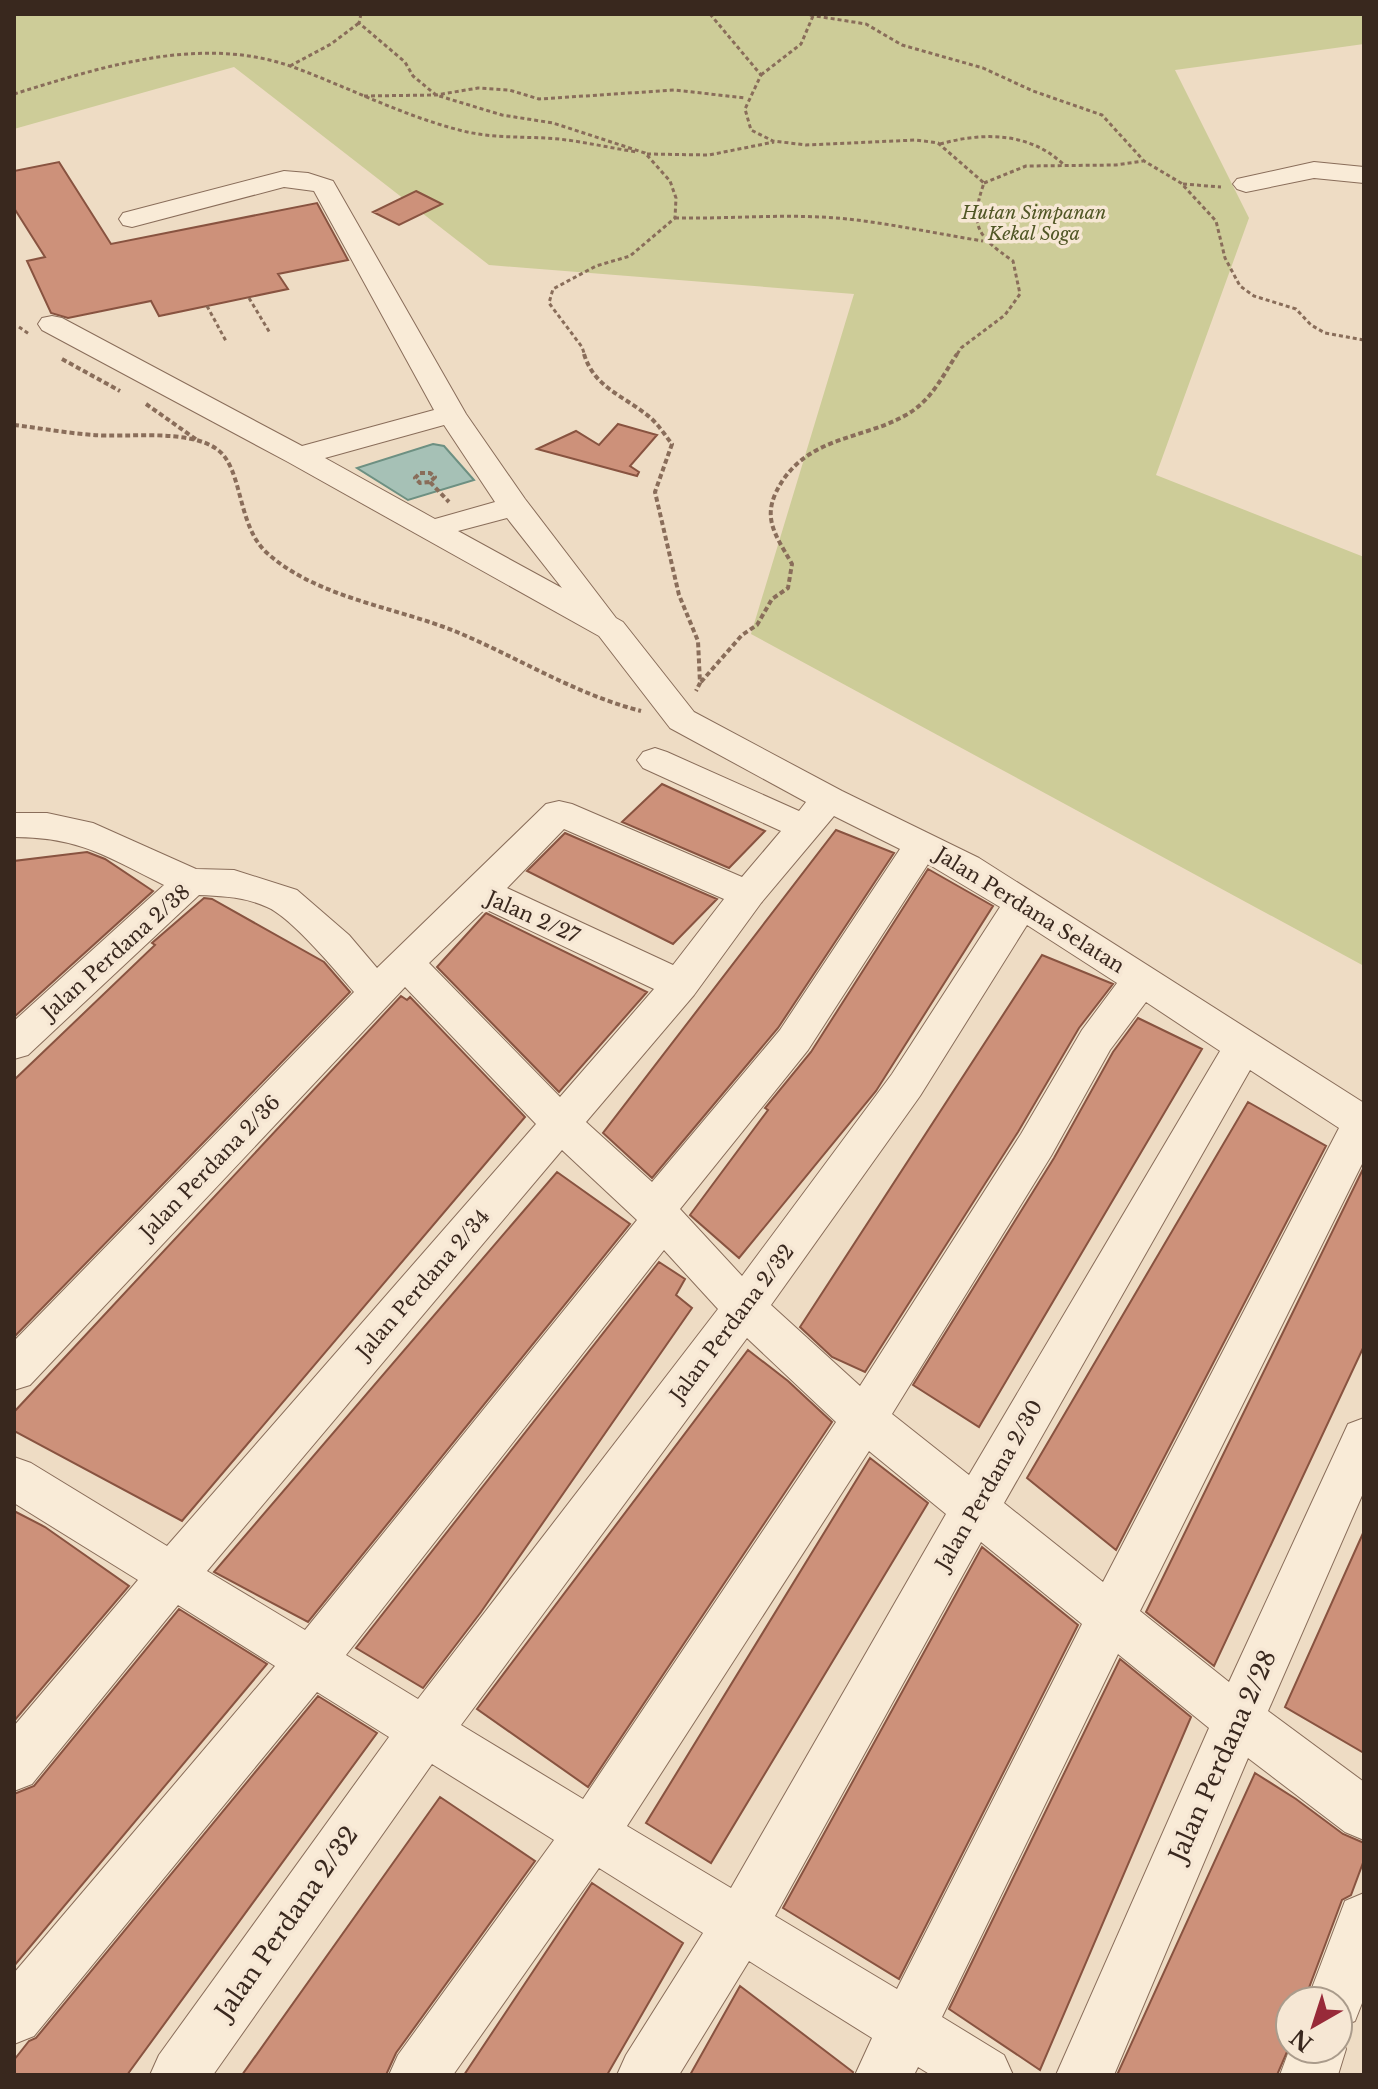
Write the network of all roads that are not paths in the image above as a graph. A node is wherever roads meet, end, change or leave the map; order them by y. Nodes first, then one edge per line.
1 (1364, 175) edge
2 (1246, 184) road end
3 (132, 219) dead end
4 (52, 324) dead end
5 (451, 414) junction
6 (299, 456) junction
7 (514, 506) junction
8 (429, 530) junction
9 (611, 629) junction
10 (655, 760) dead end
11 (816, 813) junction
12 (14, 825) edge
13 (923, 843) junction
14 (190, 882) junction
15 (481, 891) junction
16 (748, 894) junction
17 (1022, 903) junction
18 (391, 978) junction
19 (1141, 980) junction
20 (680, 985) junction
21 (14, 1044) edge
22 (1243, 1047) junction
23 (561, 1124) junction
24 (1363, 1124) edge
25 (658, 1214) junction
26 (744, 1308) junction
27 (14, 1371) edge
28 (864, 1419) junction
29 (1364, 1438) edge
30 (14, 1478) edge
31 (975, 1508) junction
32 (172, 1576) junction
33 (1112, 1615) junction
34 (311, 1661) junction
35 (1238, 1720) junction
36 (410, 1752) junction
37 (14, 1766) edge
38 (1364, 1814) edge
39 (592, 1833) junction
40 (1364, 1920) edge
41 (728, 1943) junction
42 (1341, 1985) edge
43 (14, 2016) edge
44 (908, 2028) junction
45 (179, 2075) edge
46 (418, 2075) edge
47 (646, 2075) edge
48 (884, 2075) edge
49 (984, 2075) edge
50 (1085, 2075) edge

1 - 2 street
3 - 5 street
4 - 6 street
5 - 6 street
5 - 7 street
6 - 8 street
7 - 8 street
7 - 9 street
8 - 9 street
9 - 11 street, Jalan Perdana Selatan
10 - 11 street
11 - 13 street, Jalan Perdana Selatan
11 - 16 street, Jalan Perdana 2/34
12 - 14 street
13 - 17 street, Jalan Perdana Selatan
13 - 25 street
14 - 18 street, Jalan Perdana 2/38
14 - 21 street, Jalan Perdana 2/38
15 - 16 street
15 - 18 street, Jalan 2/27
15 - 20 street, Jalan 2/27
16 - 20 street, Jalan Perdana 2/34
17 - 19 street, Jalan Perdana Selatan
17 - 26 street, Jalan Perdana 2/32
18 - 23 street, Jalan Perdana 2/38
18 - 27 street, Jalan Perdana 2/36
19 - 22 street, Jalan Perdana Selatan
19 - 28 street
20 - 23 street, Jalan Perdana 2/34
22 - 24 street, Jalan Perdana Selatan
22 - 31 street, Jalan Perdana 2/30
23 - 25 street, Jalan Perdana 2/38
23 - 32 street, Jalan Perdana 2/34
24 - 33 street
25 - 26 street, Jalan Perdana 2/38
25 - 34 street
26 - 28 street, Jalan Perdana 2/38
26 - 36 street, Jalan Perdana 2/32
28 - 31 street, Jalan Perdana 2/38
28 - 39 street
29 - 35 street, Jalan Perdana 2/28
30 - 32 street
31 - 33 street, Jalan Perdana 2/38
31 - 41 street, Jalan Perdana 2/30
32 - 34 street
32 - 37 street, Jalan Perdana 2/34
33 - 35 street, Jalan Perdana 2/38
33 - 44 street
34 - 36 street
34 - 43 street
35 - 38 street, Jalan Perdana 2/38
35 - 50 street, Jalan Perdana 2/28
36 - 39 street
36 - 45 street, Jalan Perdana 2/32
39 - 41 street
39 - 46 street
40 - 42 street
41 - 44 street
41 - 47 street, Jalan Perdana 2/30
44 - 48 street
44 - 49 street

